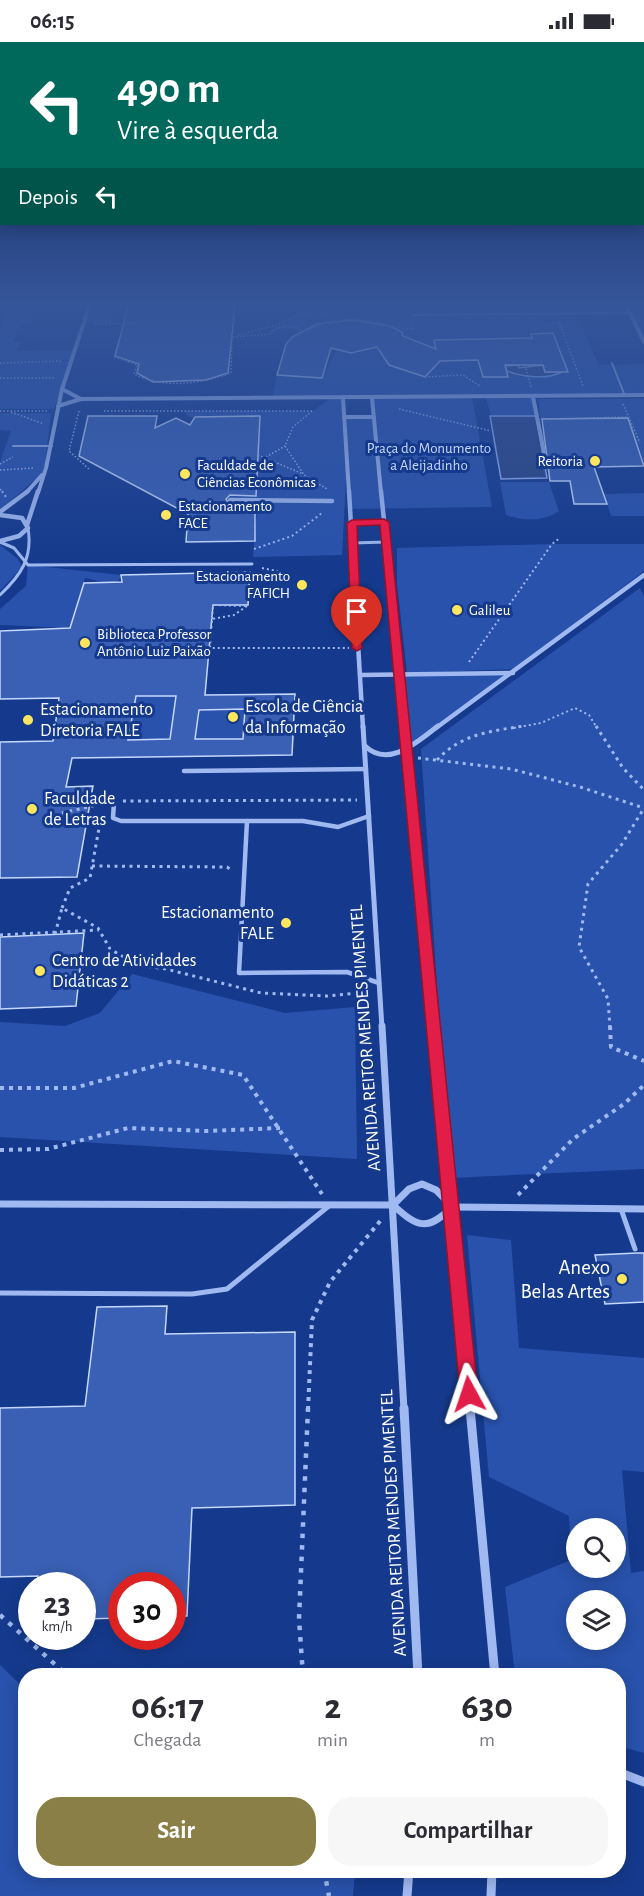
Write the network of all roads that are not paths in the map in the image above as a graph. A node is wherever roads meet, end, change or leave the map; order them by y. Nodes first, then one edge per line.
1 (61, 394) edge
2 (71, 394) edge
3 (644, 395) edge
4 (622, 396) joint
5 (533, 397) junction
6 (343, 398) junction
7 (372, 398) junction
8 (81, 399) junction
9 (57, 408) junction
10 (344, 417) junction
11 (374, 417) junction
12 (13, 446) dead end
13 (52, 446) junction
14 (544, 452) dead end
15 (45, 470) junction
16 (230, 500) dead end
17 (332, 501) road end
18 (0, 514) edge
19 (384, 522) junction
20 (352, 523) junction
21 (28, 526) junction
22 (0, 541) edge
23 (386, 542) junction
24 (353, 543) junction
25 (252, 564) road end
26 (28, 565) junction
27 (644, 575) edge
28 (0, 595) edge
29 (514, 673) junction
30 (360, 675) junction
31 (399, 675) junction
32 (364, 746) junction
33 (407, 753) junction
34 (366, 769) junction
35 (184, 771) dead end
36 (114, 802) dead end
37 (369, 816) junction
38 (247, 821) junction
39 (379, 983) junction
40 (0, 1204) edge
41 (330, 1205) junction
42 (393, 1205) junction
43 (452, 1207) junction
44 (621, 1209) junction
45 (644, 1209) edge
46 (635, 1250) dead end
47 (0, 1293) edge
48 (418, 1668) edge
49 (494, 1668) edge
50 (626, 1775) edge
51 (644, 1782) edge
52 (408, 1878) edge
53 (492, 1878) edge
54 (407, 1896) edge
55 (491, 1896) edge

1 - 9 street
2 - 8 street
3 - 4 street
4 - 5 street
5 - 7 street
5 - 14 street
6 - 7 street
6 - 8 street
6 - 10 street, AVENIDA REITOR MENDES PIMENTEL
7 - 11 street
8 - 9 street
9 - 13 street
10 - 11 street
10 - 20 street, AVENIDA REITOR MENDES PIMENTEL
11 - 19 street
12 - 13 lane
13 - 15 street
15 - 18 street
15 - 21 street
16 - 17 street
18 - 21 street
19 - 20 lane
19 - 23 street
20 - 24 street, AVENIDA REITOR MENDES PIMENTEL
21 - 22 street
21 - 26 lane
22 - 26 lane
23 - 24 lane
23 - 31 street
24 - 30 street, AVENIDA REITOR MENDES PIMENTEL
25 - 26 lane
26 - 28 lane
27 - 29 street
29 - 31 street
29 - 33 street
30 - 31 street
30 - 32 street, AVENIDA REITOR MENDES PIMENTEL
31 - 33 street
32 - 33 street
32 - 34 street, AVENIDA REITOR MENDES PIMENTEL
33 - 43 street
34 - 35 lane
34 - 37 street, AVENIDA REITOR MENDES PIMENTEL
36 - 38 lane
37 - 38 lane
37 - 39 street, AVENIDA REITOR MENDES PIMENTEL
38 - 39 lane
39 - 42 street, AVENIDA REITOR MENDES PIMENTEL
40 - 41 street
41 - 42 street
41 - 47 lane
42 - 43 street
42 - 43 street
42 - 48 street, AVENIDA REITOR MENDES PIMENTEL
43 - 44 street
43 - 49 street
44 - 45 street
44 - 46 lane
50 - 51 street
52 - 54 street
53 - 55 street

